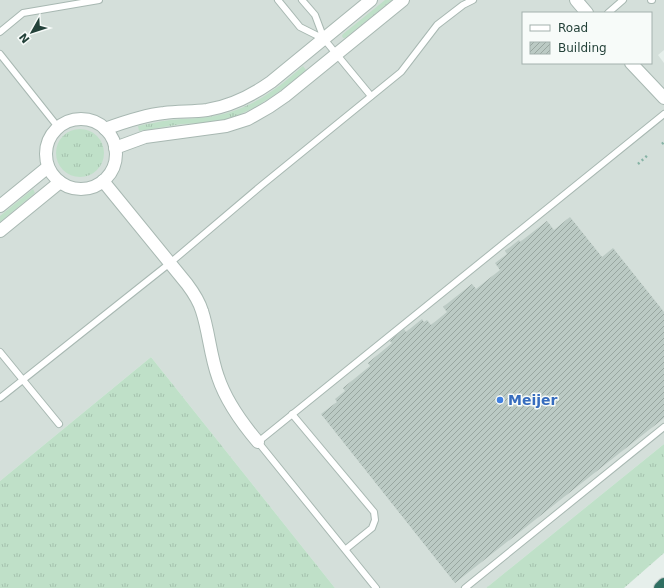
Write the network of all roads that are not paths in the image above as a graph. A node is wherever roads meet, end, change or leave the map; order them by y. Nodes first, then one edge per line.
1 (99, 0) edge
2 (278, 0) edge
3 (302, 0) edge
4 (372, 0) edge
5 (403, 0) edge
6 (473, 0) edge
7 (576, 0) edge
8 (623, 0) edge
9 (586, 12) edge
10 (609, 12) edge
11 (0, 32) edge
12 (324, 38) junction
13 (0, 54) edge
14 (336, 54) junction
15 (631, 64) edge
16 (371, 96) junction
17 (664, 98) edge
18 (664, 114) edge
19 (58, 127) junction
20 (105, 129) junction
21 (115, 148) junction
22 (48, 167) junction
23 (103, 181) junction
24 (60, 182) junction
25 (0, 206) edge
26 (0, 232) edge
27 (170, 263) junction
28 (0, 352) edge
29 (23, 380) junction
30 (0, 398) edge
31 (292, 414) junction
32 (59, 424) dead end
33 (664, 428) edge
34 (258, 442) junction
35 (346, 549) junction
36 (664, 584) edge
37 (376, 588) edge
38 (465, 588) edge
39 (660, 588) edge

1 - 11 lane
2 - 12 lane
3 - 12 lane
4 - 12 street
5 - 14 street
6 - 16 lane
7 - 9 street
8 - 10 lane
12 - 14 lane
12 - 20 street
13 - 19 lane
14 - 16 lane
14 - 21 street
15 - 17 street
16 - 27 lane
18 - 31 lane
19 - 20 street
19 - 22 street
20 - 21 street
21 - 23 street
22 - 24 street
22 - 25 street
23 - 24 street
23 - 27 street
24 - 26 street
27 - 29 lane
27 - 34 street
28 - 29 lane
29 - 30 lane
29 - 32 lane
31 - 34 lane
31 - 35 lane
33 - 38 lane
34 - 35 lane
35 - 37 lane
36 - 39 highway

